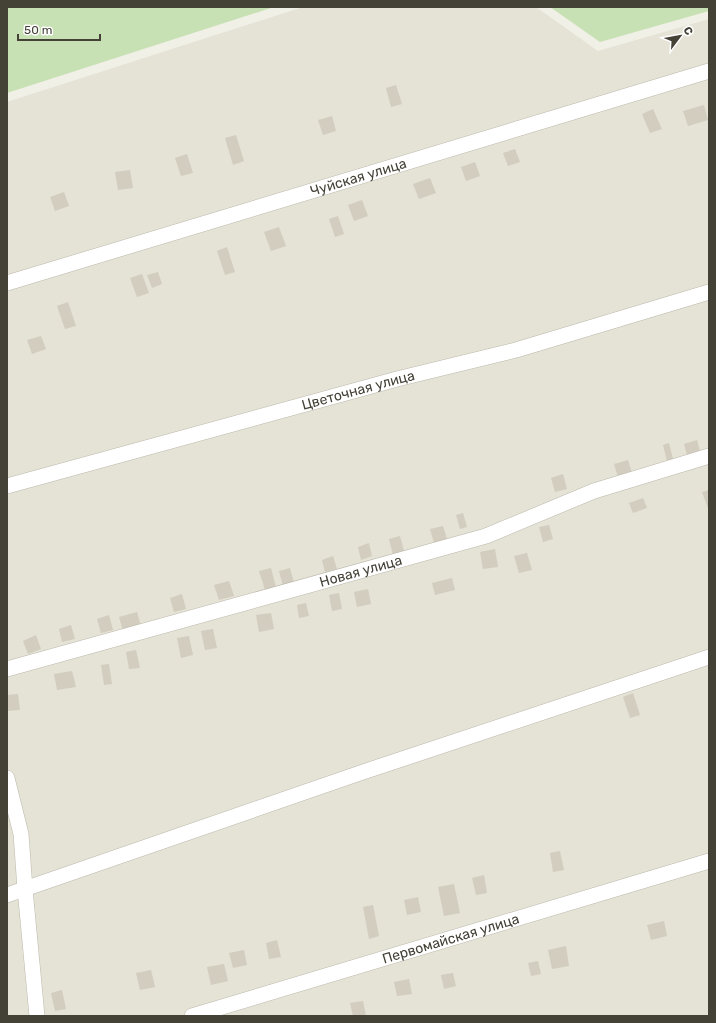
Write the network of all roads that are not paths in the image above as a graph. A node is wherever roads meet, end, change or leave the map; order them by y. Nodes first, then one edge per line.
1 (709, 71) edge
2 (7, 283) edge
3 (709, 292) edge
4 (709, 456) edge
5 (7, 486) edge
6 (709, 657) edge
7 (7, 669) edge
8 (7, 778) edge
9 (709, 861) edge
10 (25, 889) junction
11 (7, 895) edge
12 (37, 1016) edge
13 (192, 1016) edge

1 - 2 street, Чуйская улица
3 - 5 street, Цветочная улица
4 - 7 street, Новая улица
6 - 10 street
8 - 10 street
9 - 13 street, Первомайская улица
10 - 11 street
10 - 12 street

